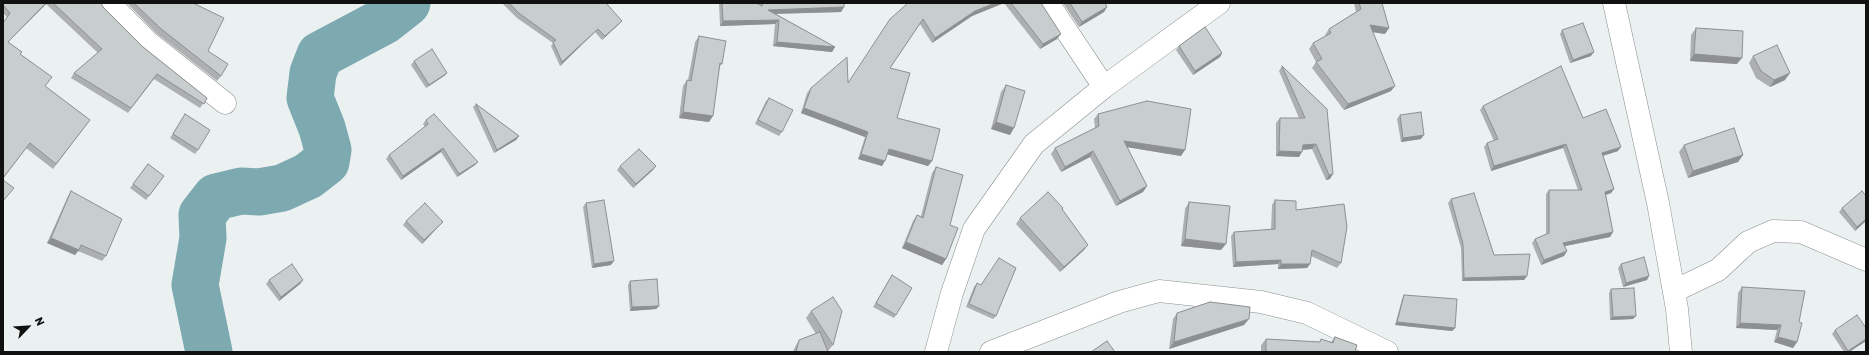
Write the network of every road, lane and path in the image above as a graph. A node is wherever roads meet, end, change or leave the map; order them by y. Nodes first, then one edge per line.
1 (109, 3) edge
2 (1048, 3) edge
3 (1220, 3) edge
4 (1614, 3) edge
5 (1104, 87) junction
6 (224, 103) dead end
7 (1866, 260) edge
8 (1674, 291) junction
9 (936, 352) edge
10 (991, 352) edge
11 (1388, 352) edge
12 (1681, 352) edge

1 - 6 street
2 - 5 street
3 - 5 street
4 - 8 street
5 - 9 street
7 - 8 street
8 - 12 street
10 - 11 street

